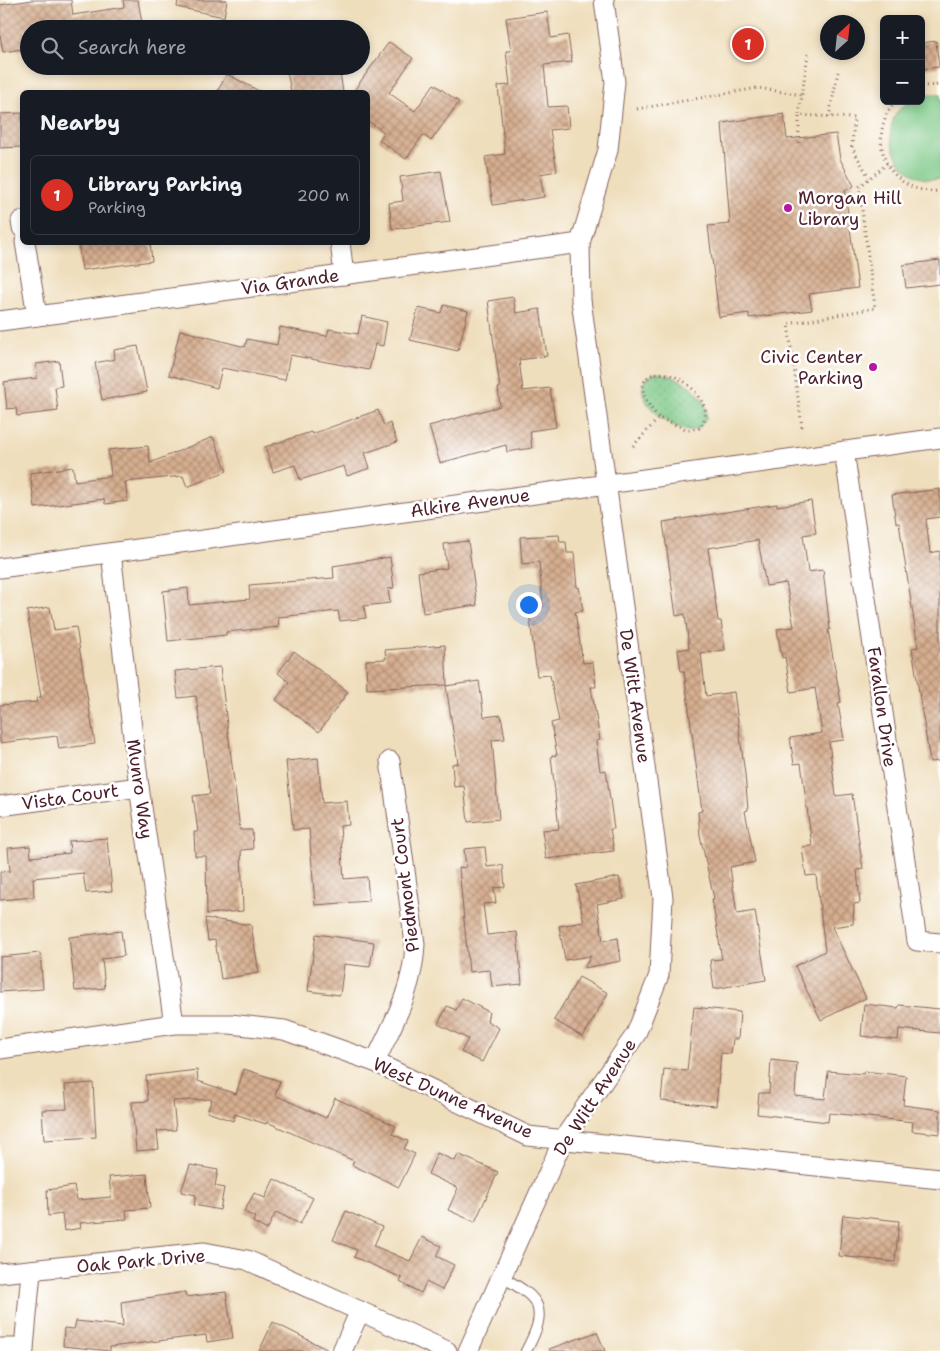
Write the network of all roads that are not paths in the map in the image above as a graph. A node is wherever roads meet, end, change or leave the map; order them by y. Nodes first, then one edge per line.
1 (604, 0) edge
2 (580, 243) junction
3 (25, 245) edge
4 (340, 245) edge
5 (344, 275) junction
6 (37, 316) junction
7 (0, 321) edge
8 (940, 438) edge
9 (844, 451) junction
10 (606, 484) junction
11 (111, 553) junction
12 (0, 568) edge
13 (390, 761) dead end
14 (139, 787) junction
15 (0, 806) edge
16 (940, 943) edge
17 (174, 1024) junction
18 (0, 1049) edge
19 (375, 1062) junction
20 (564, 1138) junction
21 (940, 1179) edge
22 (31, 1272) junction
23 (0, 1273) edge
24 (502, 1277) junction
25 (360, 1311) junction
26 (0, 1348) edge
27 (24, 1350) edge
28 (342, 1351) edge
29 (447, 1351) edge
30 (468, 1351) edge
31 (526, 1351) edge

1 - 2 street, De Witt Avenue
2 - 5 street, Via Grande
2 - 10 street, De Witt Avenue
3 - 6 street
4 - 5 street
5 - 6 street, Via Grande
6 - 7 street, Via Grande
8 - 9 street, Alkire Avenue
9 - 10 street, Alkire Avenue
9 - 16 street, Farallon Drive
10 - 11 street, Alkire Avenue
10 - 20 street, De Witt Avenue
11 - 12 street, Alkire Avenue
11 - 14 street, Munro Way
13 - 19 street, Piedmont Court
14 - 15 street, Vista Court
14 - 17 street, Munro Way
17 - 18 street, West Dunne Avenue
17 - 19 street, West Dunne Avenue
19 - 20 street, West Dunne Avenue
20 - 21 street, West Dunne Avenue
20 - 24 street, De Witt Avenue
22 - 23 street, Oak Park Drive
22 - 25 street, Oak Park Drive
22 - 27 street
24 - 30 street, De Witt Avenue
24 - 31 lane
25 - 28 street
25 - 29 street, Oak Park Drive
26 - 27 street

